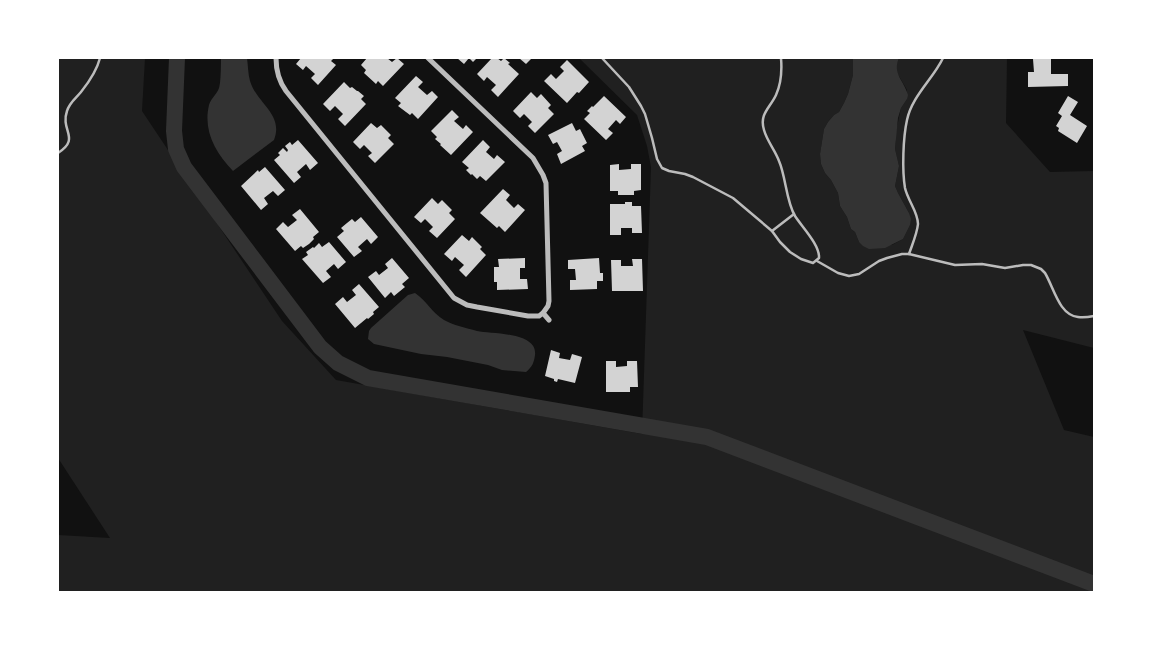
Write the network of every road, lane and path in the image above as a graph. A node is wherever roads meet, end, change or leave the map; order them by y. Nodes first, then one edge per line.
1 (100, 58) edge
2 (276, 58) edge
3 (428, 58) edge
4 (602, 58) edge
5 (780, 58) edge
6 (943, 58) edge
7 (58, 154) edge
8 (794, 214) junction
9 (772, 231) junction
10 (909, 254) junction
11 (817, 260) junction
12 (543, 313) junction
13 (1094, 316) edge
14 (549, 320) dead end

1 - 7 lane
2 - 12 street
3 - 12 street
4 - 9 lane
5 - 8 lane
6 - 10 lane
8 - 9 lane
8 - 11 lane
9 - 11 lane
10 - 11 lane
10 - 13 lane
12 - 14 street

